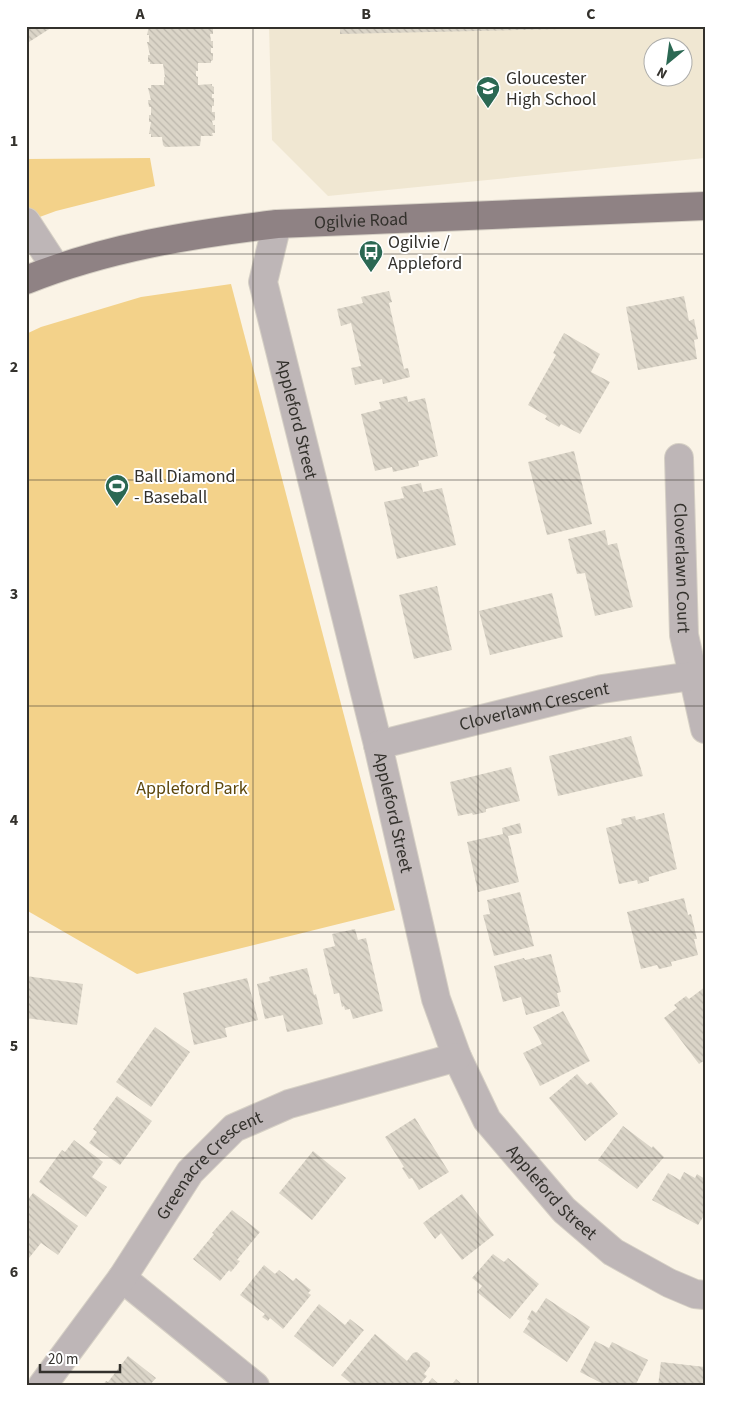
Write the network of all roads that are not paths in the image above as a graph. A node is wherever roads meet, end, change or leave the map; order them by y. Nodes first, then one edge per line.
1 (705, 206) edge
2 (26, 222) edge
3 (277, 224) junction
4 (56, 268) junction
5 (26, 280) edge
6 (679, 458) dead end
7 (699, 676) edge
8 (705, 729) edge
9 (378, 745) junction
10 (458, 1057) junction
11 (122, 1278) junction
12 (705, 1295) edge
13 (42, 1386) edge
14 (255, 1386) edge

1 - 3 main road, Ogilvie Road
2 - 4 street
3 - 4 main road, Ogilvie Road
3 - 9 street, Appleford Street
4 - 5 main road, Ogilvie Road
6 - 7 street, Cloverlawn Court
7 - 8 street
7 - 9 street, Cloverlawn Crescent
9 - 10 street, Appleford Street
10 - 11 street, Greenacre Crescent
10 - 12 street, Appleford Street
11 - 13 street, Greenacre Crescent
11 - 14 street

